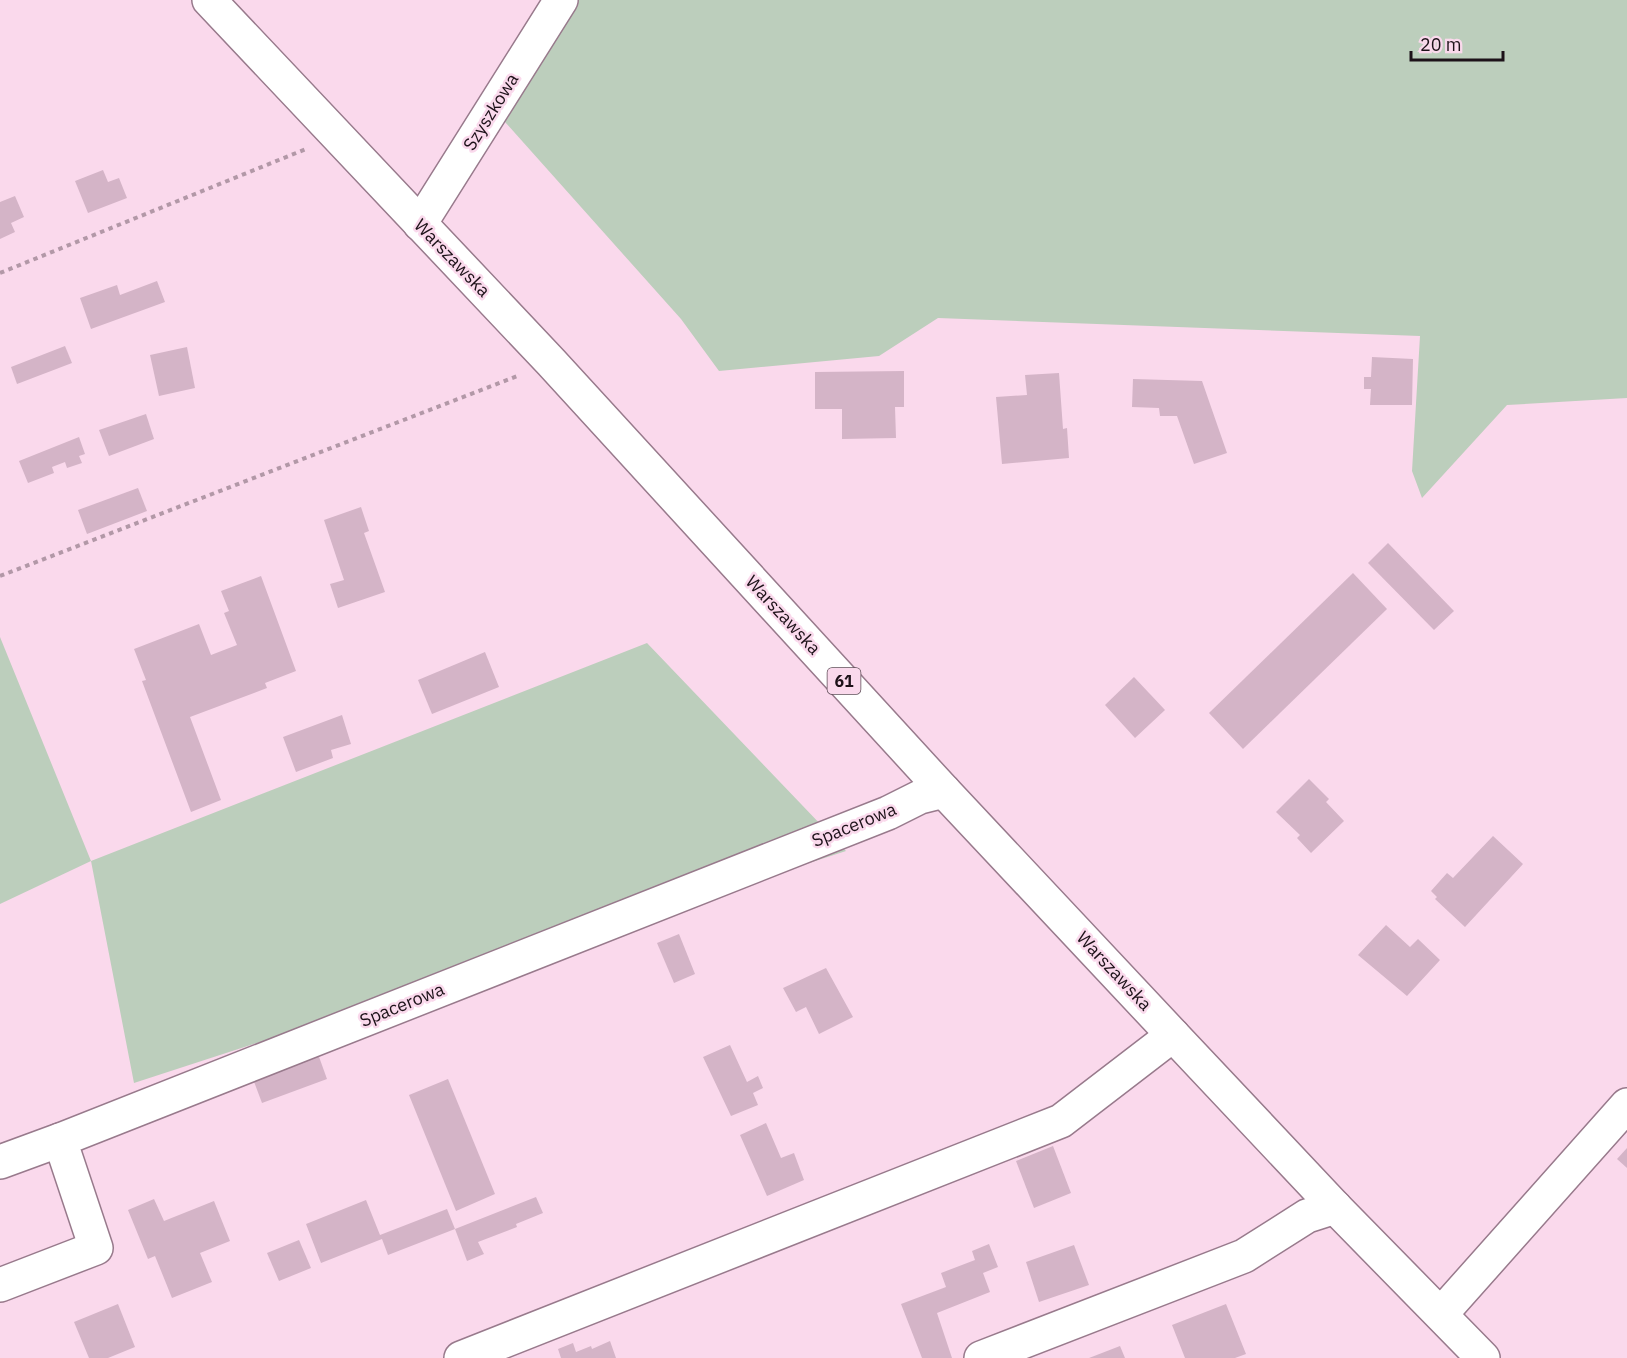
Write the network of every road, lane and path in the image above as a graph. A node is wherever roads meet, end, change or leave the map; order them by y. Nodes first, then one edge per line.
1 (209, 0) edge
2 (561, 0) edge
3 (315, 145) dead end
4 (420, 225) junction
5 (0, 273) edge
6 (551, 362) junction
7 (0, 576) edge
8 (945, 790) junction
9 (1173, 1035) junction
10 (1627, 1105) edge
11 (60, 1140) junction
12 (0, 1162) edge
13 (1335, 1207) junction
14 (0, 1285) edge
15 (1442, 1314) junction
16 (461, 1358) edge
17 (981, 1358) edge
18 (1483, 1358) edge

1 - 4 main road, Warszawska / 61
2 - 4 main road, Szyszkowa
3 - 5 path
4 - 6 main road, Warszawska / 61
6 - 7 path
6 - 8 main road, Warszawska / 61
8 - 9 main road, Warszawska / 61
8 - 11 main road, Spacerowa
9 - 13 main road, Warszawska / 61
9 - 16 main road
10 - 15 main road
11 - 12 main road, Spacerowa
11 - 14 main road
13 - 15 main road, Warszawska / 61
13 - 17 main road
15 - 18 main road, Warszawska / 61

